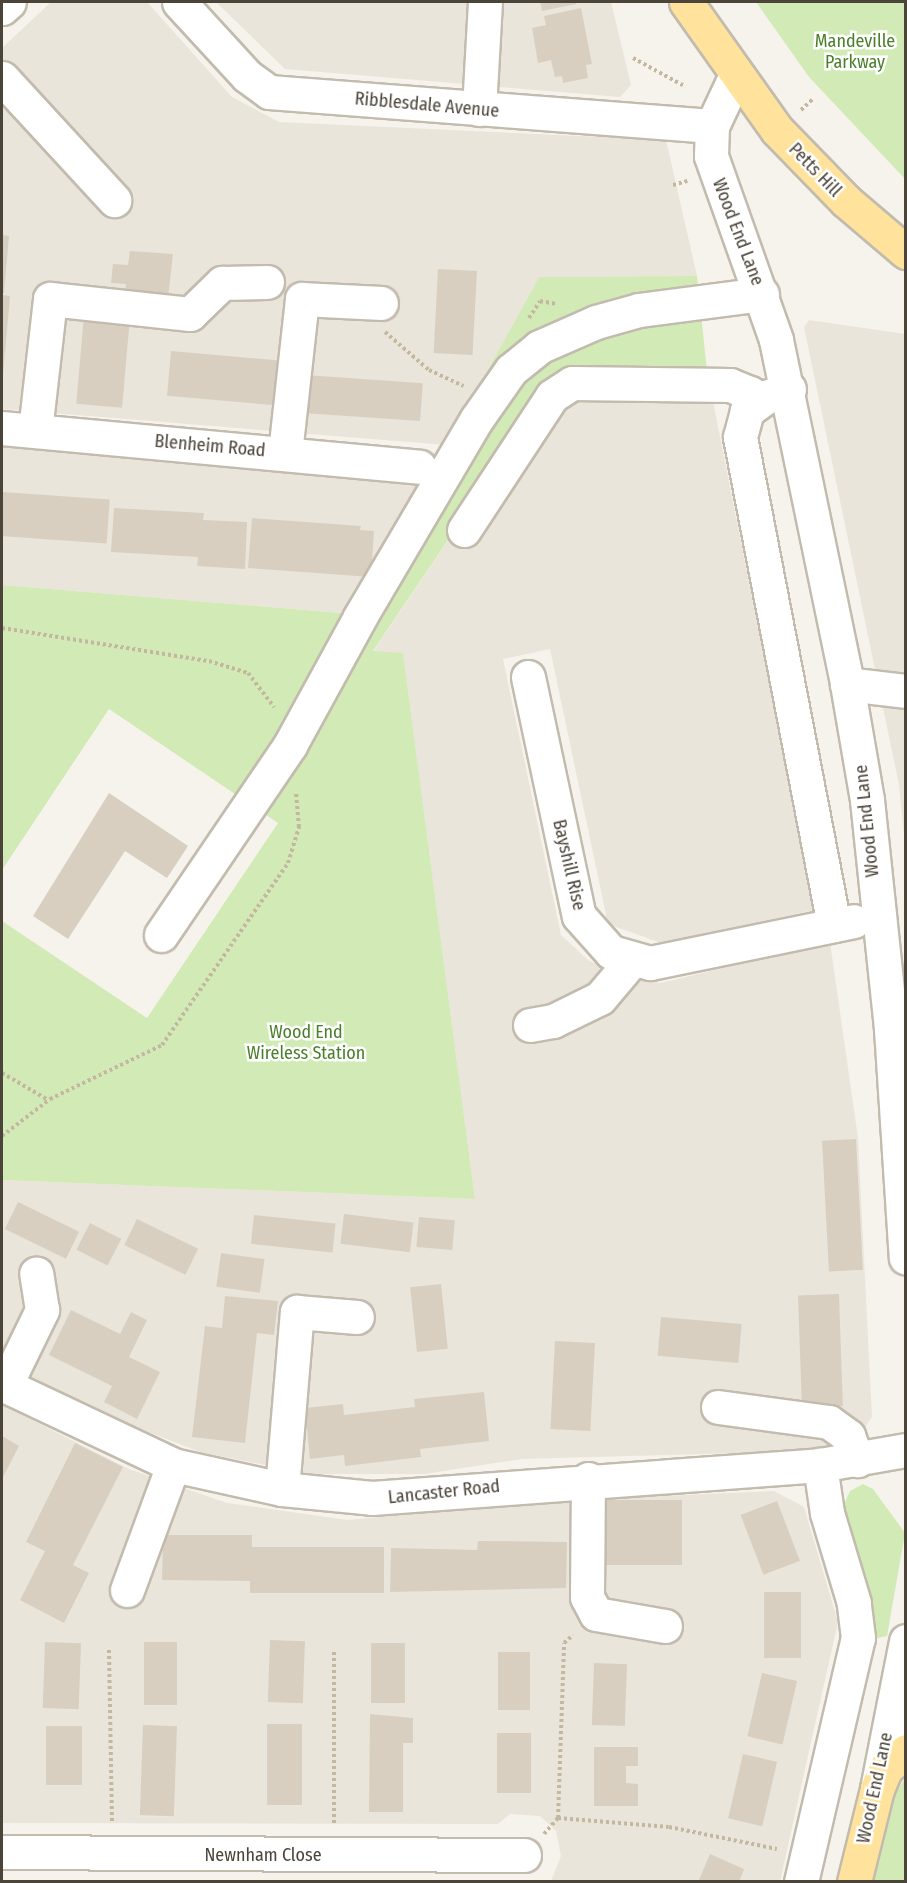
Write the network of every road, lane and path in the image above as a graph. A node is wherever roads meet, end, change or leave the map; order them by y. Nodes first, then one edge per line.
1 (9, 2) edge
2 (179, 2) edge
3 (485, 2) edge
4 (686, 2) edge
5 (2, 9) edge
6 (633, 58) dead end
7 (735, 77) junction
8 (2, 78) edge
9 (686, 87) dead end
10 (813, 99) dead end
11 (479, 109) junction
12 (795, 115) dead end
13 (712, 126) junction
14 (691, 180) dead end
15 (672, 185) dead end
16 (114, 200) dead end
17 (906, 252) edge
18 (267, 282) dead end
19 (762, 294) junction
20 (381, 303) joint
21 (467, 388) dead end
22 (789, 389) junction
23 (757, 402) junction
24 (2, 428) edge
25 (35, 431) junction
26 (285, 453) junction
27 (419, 467) dead end
28 (464, 530) dead end
29 (2, 628) edge
30 (528, 677) dead end
31 (847, 684) junction
32 (906, 691) edge
33 (290, 745) junction
34 (877, 917) junction
35 (834, 925) junction
36 (161, 935) dead end
37 (632, 960) junction
38 (531, 1025) dead end
39 (2, 1073) edge
40 (48, 1100) junction
41 (2, 1136) edge
42 (902, 1151) edge
43 (906, 1258) edge
44 (36, 1273) dead end
45 (357, 1317) dead end
46 (3, 1385) edge
47 (718, 1407) dead end
48 (906, 1450) edge
49 (857, 1460) junction
50 (173, 1465) junction
51 (820, 1465) junction
52 (588, 1479) junction
53 (282, 1489) junction
54 (128, 1590) dead end
55 (596, 1614) junction
56 (665, 1626) dead end
57 (906, 1641) edge
58 (109, 1650) dead end
59 (334, 1650) dead end
60 (906, 1751) edge
61 (877, 1789) junction
62 (558, 1818) junction
63 (2, 1852) edge
64 (113, 1854) junction
65 (334, 1855) junction
66 (524, 1855) joint
67 (226, 1868) edge
68 (805, 1869) edge
69 (856, 1873) edge

1 - 5 street
2 - 11 street, Ribblesdale Avenue
3 - 11 street
4 - 7 main road, Petts Hill
6 - 9 path
7 - 13 street, Wood End Lane
7 - 17 main road, Petts Hill
8 - 16 street
10 - 12 path
11 - 13 street, Ribblesdale Avenue
13 - 19 street, Wood End Lane
14 - 15 path
18 - 25 street
19 - 22 street, Wood End Lane
19 - 33 street
20 - 21 path
20 - 26 street
22 - 23 street
22 - 31 street, Wood End Lane
23 - 28 street
23 - 35 street
24 - 25 street, Blenheim Road
25 - 26 street, Blenheim Road
26 - 27 street, Blenheim Road
29 - 33 path
30 - 37 street, Bayshill Rise
31 - 32 street
31 - 34 street, Wood End Lane
33 - 36 street
33 - 40 path
34 - 35 street, Bayshill Rise
34 - 42 street, Wood End Lane
35 - 37 street, Bayshill Rise
37 - 38 street
39 - 40 path
40 - 41 path
42 - 43 street, Wood End Lane
44 - 46 street
45 - 53 street
46 - 50 street, Lancaster Road
47 - 49 street
48 - 49 street, Lancaster Road
49 - 51 street, Lancaster Road
50 - 53 street, Lancaster Road
50 - 54 street
51 - 52 street, Lancaster Road
51 - 68 street
52 - 53 street, Lancaster Road
52 - 55 street
55 - 56 street
55 - 62 path
57 - 61 street, Wood End Lane
58 - 64 path
59 - 65 path
60 - 61 main road
61 - 69 main road, Wood End Lane
62 - 66 path
62 - 68 path
63 - 64 street, Newnham Close
64 - 67 street, Newnham Close
65 - 66 street, Newnham Close
65 - 67 street, Newnham Close

